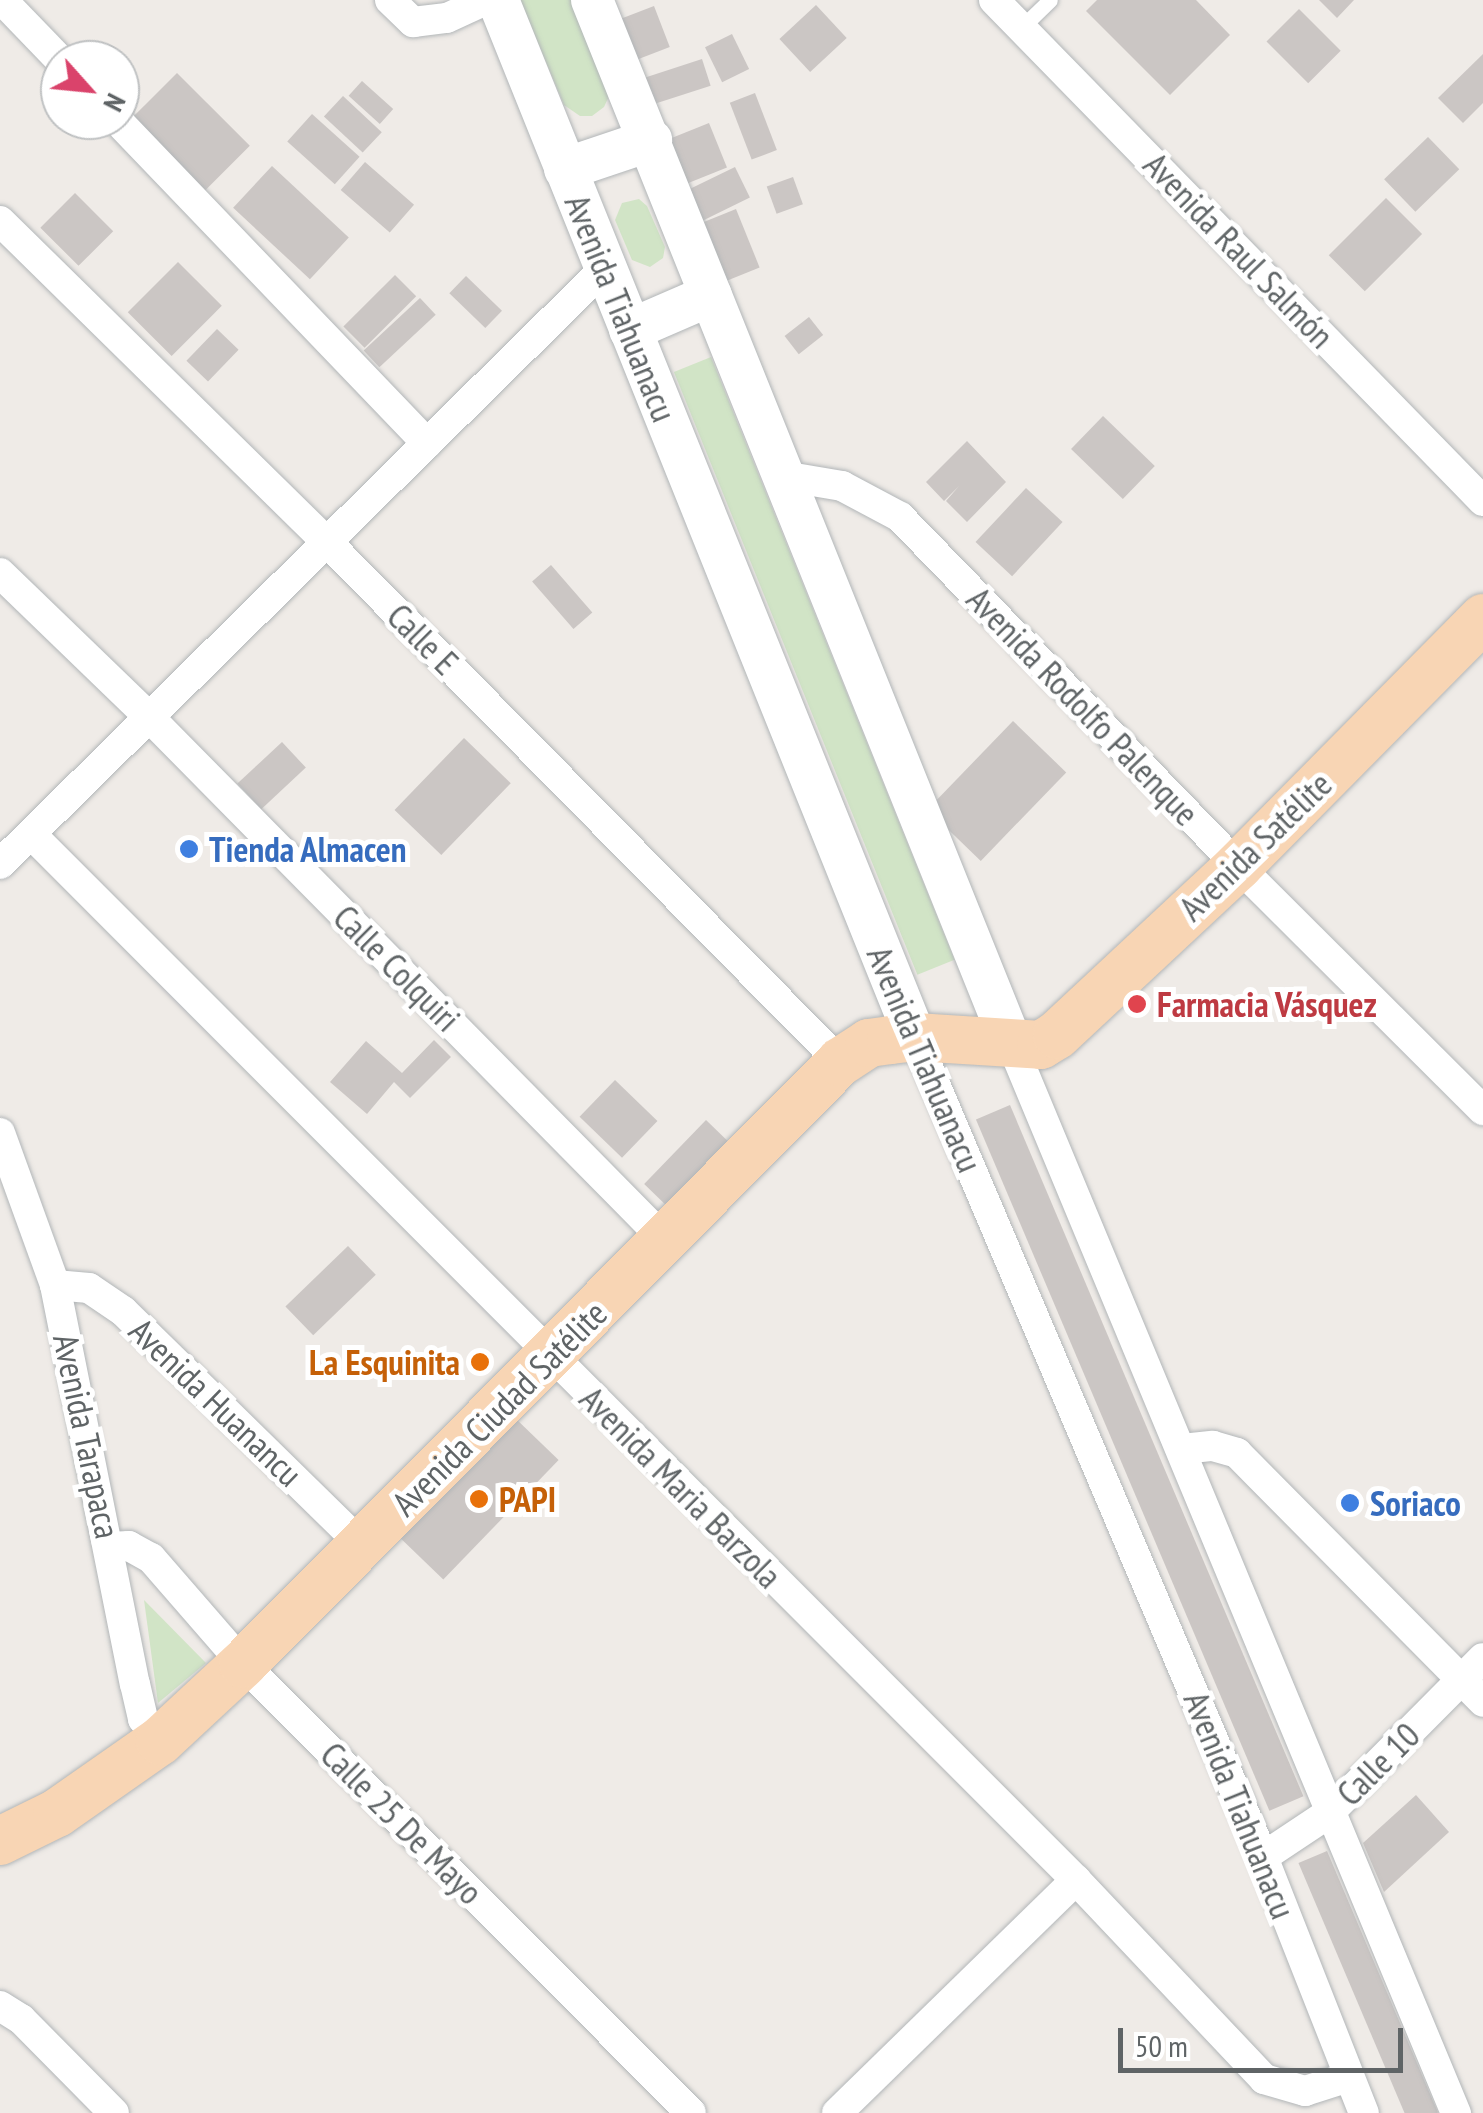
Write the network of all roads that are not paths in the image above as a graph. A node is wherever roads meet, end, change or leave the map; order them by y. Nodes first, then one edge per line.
1 (2, 0) edge
2 (390, 0) edge
3 (486, 0) edge
4 (498, 0) edge
5 (592, 0) edge
6 (994, 0) edge
7 (1050, 0) edge
8 (1021, 28) junction
9 (41, 40) edge
10 (136, 140) edge
11 (651, 140) junction
12 (564, 169) junction
13 (0, 221) edge
14 (605, 268) junction
15 (711, 295) junction
16 (630, 330) junction
17 (428, 443) junction
18 (784, 476) junction
19 (1483, 500) edge
20 (328, 542) junction
21 (0, 573) edge
22 (1483, 618) edge
23 (150, 718) junction
24 (32, 835) junction
25 (0, 864) edge
26 (1238, 866) junction
27 (915, 1037) junction
28 (1012, 1045) junction
29 (840, 1062) junction
30 (1483, 1110) edge
31 (0, 1133) edge
32 (664, 1239) junction
33 (55, 1285) junction
34 (551, 1357) junction
35 (1182, 1449) junction
36 (362, 1545) junction
37 (110, 1547) junction
38 (243, 1664) junction
39 (1472, 1669) edge
40 (1483, 1702) edge
41 (160, 1741) junction
42 (1329, 1814) junction
43 (0, 1841) edge
44 (1263, 1857) junction
45 (1076, 1880) junction
46 (0, 2006) edge
47 (1349, 2077) junction
48 (114, 2113) edge
49 (692, 2113) edge
50 (837, 2113) edge
51 (1364, 2113) edge
52 (1456, 2113) edge

1 - 9 street
2 - 3 street
4 - 12 main road, Avenida Tiahuanacu
5 - 11 main road
6 - 8 street, Avenida Raul Salmón
7 - 8 lane
8 - 19 street, Avenida Raul Salmón
10 - 17 street
11 - 12 main road
11 - 15 main road
12 - 14 main road, Avenida Tiahuanacu
13 - 20 street, Calle E
14 - 16 main road, Avenida Tiahuanacu
14 - 17 street
15 - 16 main road
15 - 18 main road
16 - 27 main road, Avenida Tiahuanacu
17 - 20 street
18 - 26 street, Avenida Rodolfo Palenque
18 - 28 main road
20 - 23 street
20 - 29 street, Calle E
21 - 23 street, Calle Colquiri
22 - 26 main road, Avenida Satélite
23 - 24 street
23 - 32 street, Calle Colquiri
24 - 25 street
24 - 34 street, Avenida Maria Barzola
26 - 28 main road, Avenida Satélite
26 - 30 street, Avenida Rodolfo Palenque
27 - 28 main road, Avenida Ciudad Satélite
27 - 29 main road, Avenida Ciudad Satélite
27 - 44 street, Avenida Tiahuanacu
28 - 35 street
29 - 32 main road, Avenida Ciudad Satélite
31 - 33 street, Avenida Tarapaca
32 - 34 main road, Avenida Ciudad Satélite
33 - 36 street, Avenida Huanancu
33 - 37 street, Avenida Tarapaca
34 - 36 main road, Avenida Ciudad Satélite
34 - 45 street, Avenida Maria Barzola
35 - 39 street
35 - 42 street
36 - 38 main road, Avenida Ciudad Satélite
37 - 38 street, Calle 25 De Mayo
37 - 41 street, Avenida Tarapaca
38 - 41 main road, Avenida Ciudad Satélite
38 - 49 street, Calle 25 De Mayo
39 - 40 street
39 - 42 street, Calle 10
41 - 43 main road, Avenida Ciudad Satélite
42 - 44 street, Calle 10
42 - 52 street
44 - 47 street, Avenida Tiahuanacu
45 - 47 street, Avenida Maria Barzola
45 - 50 street
46 - 48 street
47 - 51 street, Avenida Tiahuanacu

